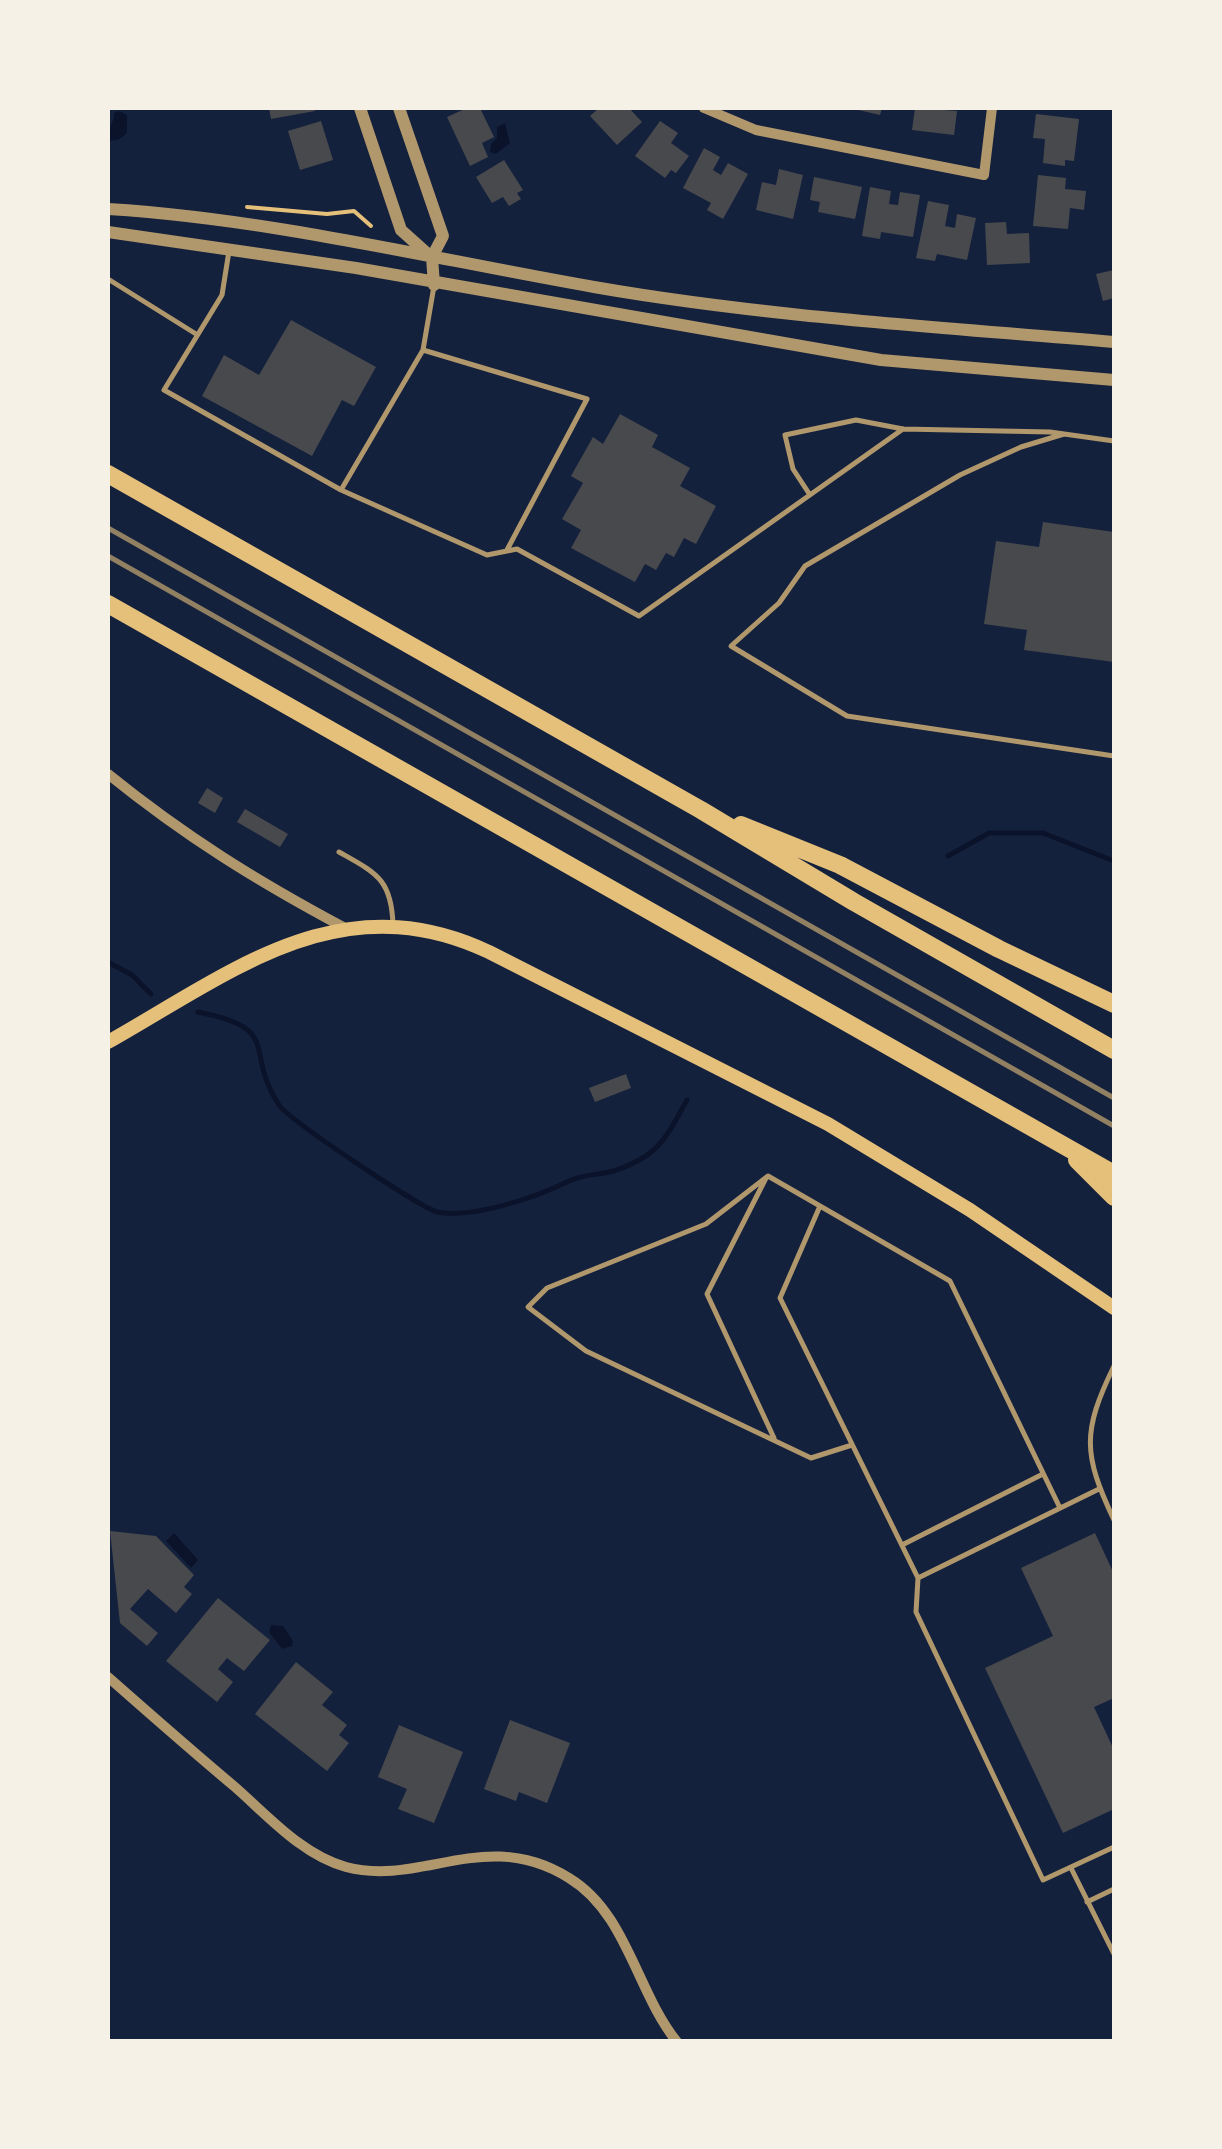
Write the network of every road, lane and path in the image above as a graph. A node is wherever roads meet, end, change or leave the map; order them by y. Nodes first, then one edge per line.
1 (360, 108) edge
2 (399, 108) edge
3 (704, 108) edge
4 (992, 108) edge
5 (108, 209) edge
6 (108, 232) edge
7 (229, 248) junction
8 (432, 257) junction
9 (108, 279) edge
10 (434, 284) junction
11 (196, 334) junction
12 (1114, 342) edge
13 (424, 350) junction
14 (1114, 380) edge
15 (903, 429) junction
16 (1064, 434) junction
17 (1114, 440) edge
18 (108, 474) edge
19 (342, 490) junction
20 (810, 495) junction
21 (506, 551) junction
22 (108, 604) edge
23 (1114, 756) edge
24 (108, 774) edge
25 (701, 810) junction
26 (338, 852) dead end
27 (393, 926) junction
28 (345, 928) junction
29 (1114, 1004) edge
30 (108, 1042) edge
31 (1114, 1050) edge
32 (1063, 1145) junction
33 (1114, 1174) edge
34 (768, 1176) junction
35 (1114, 1196) edge
36 (820, 1206) junction
37 (1114, 1308) edge
38 (1114, 1366) edge
39 (775, 1441) junction
40 (852, 1445) junction
41 (1043, 1474) junction
42 (1100, 1488) junction
43 (1060, 1508) junction
44 (1114, 1520) edge
45 (902, 1545) junction
46 (918, 1578) junction
47 (108, 1677) edge
48 (1114, 1848) edge
49 (1071, 1868) junction
50 (1114, 1889) edge
51 (1088, 1902) junction
52 (1114, 1954) edge
53 (677, 2042) edge

1 - 8 street
2 - 8 street
3 - 4 street
5 - 8 street
6 - 7 street
7 - 10 street
7 - 11 lane
8 - 10 street
8 - 12 street
9 - 11 lane
10 - 13 lane
10 - 14 street
11 - 19 lane
13 - 19 lane
13 - 21 lane
15 - 16 lane
15 - 20 lane
15 - 20 lane
16 - 17 lane
16 - 23 lane
18 - 25 highway
19 - 21 lane
20 - 21 lane
22 - 32 highway
24 - 28 street
25 - 29 highway
25 - 31 highway
26 - 27 lane
27 - 28 main road
27 - 37 main road
28 - 30 main road
32 - 33 highway
32 - 35 highway
34 - 36 lane
34 - 39 lane
34 - 39 lane
36 - 40 lane
36 - 41 lane
38 - 42 lane
39 - 40 lane
40 - 45 lane
41 - 43 lane
41 - 45 lane
42 - 43 lane
42 - 44 lane
43 - 46 lane
45 - 46 lane
46 - 49 lane
47 - 53 street
48 - 49 lane
49 - 51 lane
50 - 51 lane
51 - 52 lane

